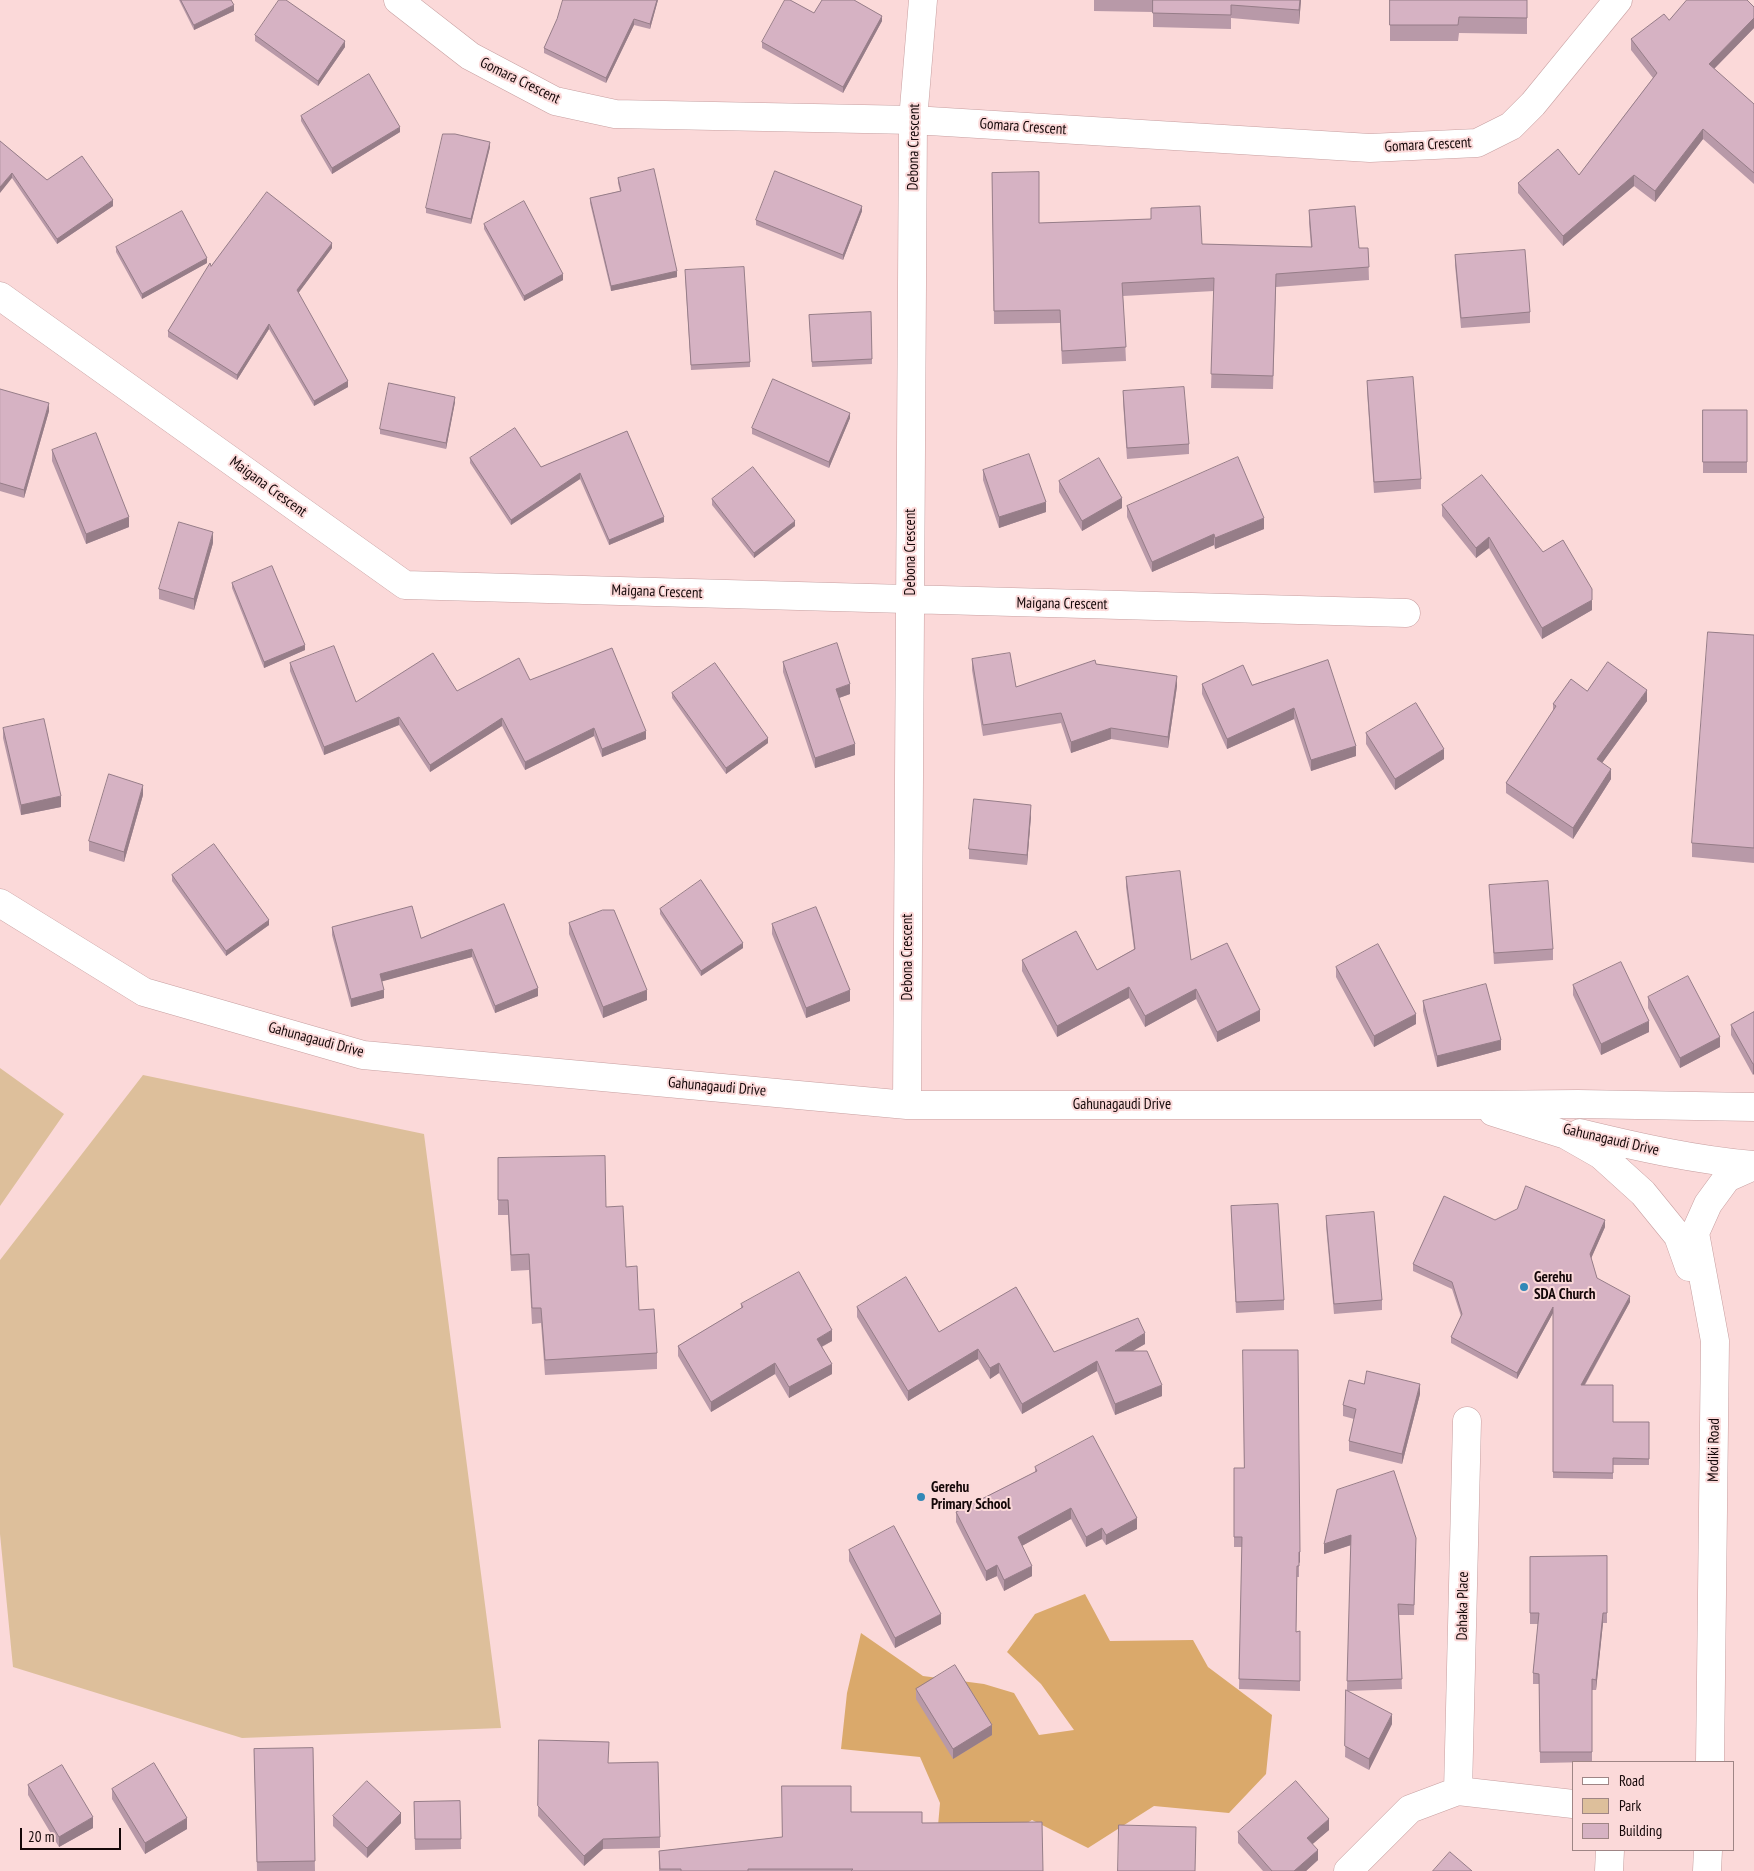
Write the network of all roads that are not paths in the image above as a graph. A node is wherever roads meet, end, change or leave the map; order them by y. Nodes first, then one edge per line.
1 (398, 0) edge
2 (923, 0) edge
3 (1618, 0) edge
4 (913, 120) junction
5 (0, 296) edge
6 (911, 600) junction
7 (1406, 613) dead end
8 (0, 903) edge
9 (907, 1105) junction
10 (1470, 1105) junction
11 (1754, 1107) edge
12 (1754, 1166) edge
13 (1715, 1341) junction
14 (1467, 1421) dead end
15 (1710, 1761) edge
16 (1458, 1791) junction
17 (1572, 1804) edge
18 (1610, 1851) edge
19 (1708, 1851) edge
20 (1348, 1871) edge
21 (1609, 1871) edge
22 (1707, 1871) edge

1 - 4 street, Gomara Crescent
2 - 4 street, Debona Crescent
3 - 4 street, Gomara Crescent
4 - 6 street, Debona Crescent
5 - 6 street, Maigana Crescent
6 - 7 street, Maigana Crescent
6 - 9 street, Debona Crescent
8 - 9 street, Gahunagaudi Drive
9 - 10 street, Gahunagaudi Drive
10 - 11 street, Gahunagaudi Drive
10 - 12 street, Gahunagaudi Drive
10 - 13 street
12 - 13 street, Modiki Road
13 - 15 street, Modiki Road
14 - 16 street, Dahaka Place
16 - 17 street
16 - 20 street
18 - 21 street
19 - 22 street

